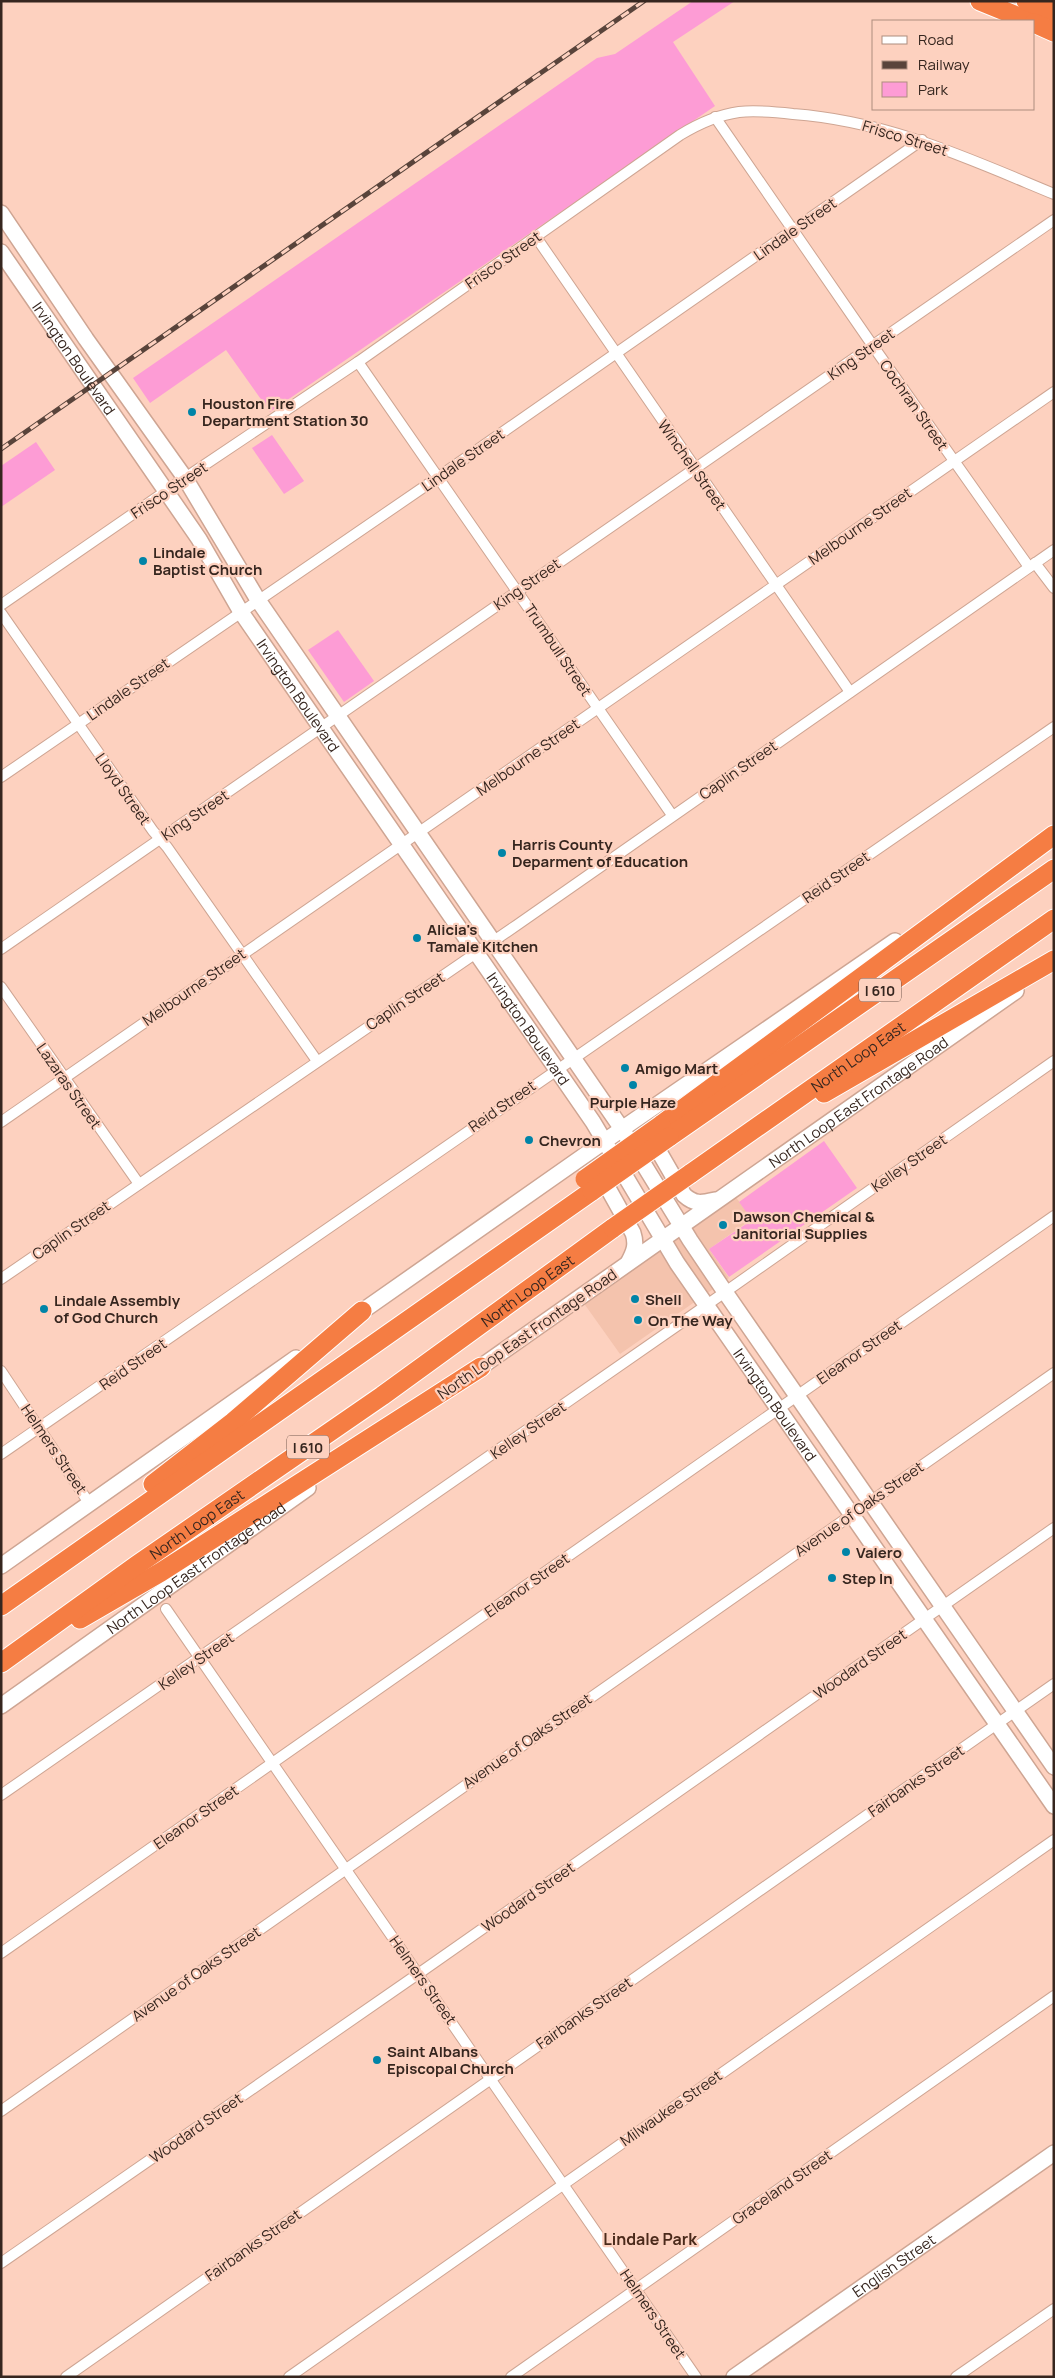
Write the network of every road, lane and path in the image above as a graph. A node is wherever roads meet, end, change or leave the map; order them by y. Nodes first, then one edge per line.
1 (980, 1) edge
2 (1026, 1) edge
3 (1054, 12) edge
4 (1026, 20) edge
5 (1035, 23) edge
6 (1054, 32) edge
7 (715, 117) junction
8 (922, 140) junction
9 (1054, 194) edge
10 (1, 213) edge
11 (1054, 220) edge
12 (6, 230) edge
13 (792, 230) junction
14 (536, 237) junction
15 (1, 252) edge
16 (86, 339) junction
17 (872, 346) junction
18 (68, 352) junction
19 (615, 353) junction
20 (358, 362) junction
21 (1054, 392) edge
22 (158, 441) junction
23 (139, 454) junction
24 (953, 460) junction
25 (695, 469) junction
26 (185, 478) junction
27 (437, 478) junction
28 (166, 491) junction
29 (1054, 550) edge
30 (1032, 565) junction
31 (776, 585) junction
32 (1054, 588) edge
33 (518, 591) junction
34 (258, 600) junction
35 (1, 606) edge
36 (240, 612) junction
37 (1, 613) edge
38 (850, 692) junction
39 (598, 708) junction
40 (339, 715) junction
41 (78, 724) junction
42 (321, 727) junction
43 (1054, 727) edge
44 (1, 777) edge
45 (672, 815) junction
46 (420, 832) junction
47 (1054, 833) edge
48 (159, 839) junction
49 (402, 843) junction
50 (1054, 869) edge
51 (1054, 919) edge
52 (494, 940) junction
53 (1, 949) edge
54 (478, 952) junction
55 (242, 953) junction
56 (1054, 960) edge
57 (1054, 964) edge
58 (1, 987) edge
59 (574, 1058) junction
60 (317, 1061) junction
61 (1054, 1061) edge
62 (557, 1069) junction
63 (64, 1079) junction
64 (663, 1102) junction
65 (1, 1122) edge
66 (622, 1129) junction
67 (665, 1131) junction
68 (605, 1141) junction
69 (713, 1157) junction
70 (575, 1162) junction
71 (139, 1184) junction
72 (720, 1199) junction
73 (1054, 1216) edge
74 (681, 1226) junction
75 (663, 1239) junction
76 (628, 1264) junction
77 (1, 1279) edge
78 (725, 1292) junction
79 (707, 1305) junction
80 (362, 1312) junction
81 (481, 1367) junction
82 (1, 1371) edge
83 (1054, 1373) edge
84 (797, 1396) junction
85 (779, 1409) junction
86 (40, 1428) junction
87 (1, 1454) edge
88 (870, 1501) junction
89 (90, 1503) junction
90 (852, 1514) junction
91 (1054, 1528) edge
92 (1, 1566) edge
93 (1, 1605) edge
94 (942, 1606) junction
95 (166, 1609) dead end
96 (924, 1619) junction
97 (200, 1659) junction
98 (1, 1664) edge
99 (1054, 1684) edge
100 (1, 1706) edge
101 (1015, 1711) junction
102 (996, 1724) junction
103 (272, 1763) junction
104 (1054, 1767) edge
105 (1, 1796) edge
106 (1054, 1806) edge
107 (1054, 1840) edge
108 (345, 1868) junction
109 (1, 1953) edge
110 (418, 1974) junction
111 (1054, 1996) edge
112 (491, 2078) junction
113 (1, 2111) edge
114 (1054, 2153) edge
115 (564, 2184) junction
116 (1, 2264) edge
117 (636, 2289) junction
118 (1054, 2309) edge
119 (66, 2377) edge
120 (289, 2377) edge
121 (511, 2377) edge
122 (696, 2377) edge
123 (734, 2377) edge
124 (956, 2377) edge

1 - 4 highway
2 - 3 highway
5 - 6 highway
7 - 8 street, Frisco Street
7 - 13 street, Cochran Street
7 - 14 street, Frisco Street
8 - 9 street, Frisco Street
8 - 13 street, Lindale Street
10 - 12 main road, Irvington Boulevard
11 - 17 street, King Street
12 - 16 main road, Irvington Boulevard
13 - 17 street, Cochran Street
13 - 19 street, Lindale Street
14 - 19 street, Winchell Street
14 - 20 street, Frisco Street
15 - 18 main road, Irvington Boulevard
16 - 18 main road
16 - 22 main road, Irvington Boulevard
17 - 24 street, Cochran Street
17 - 25 street, King Street
18 - 23 main road, Irvington Boulevard
19 - 25 street, Winchell Street
19 - 27 street, Lindale Street
20 - 26 street, Frisco Street
20 - 27 street, Trumbull Street
21 - 24 street, Melbourne Street
22 - 23 main road
22 - 26 main road, Irvington Boulevard
23 - 28 main road, Irvington Boulevard
24 - 30 street, Cochran Street
24 - 31 street, Melbourne Street
25 - 31 street, Winchell Street
25 - 33 street, King Street
26 - 28 street, Frisco Street
26 - 34 main road, Irvington Boulevard
27 - 33 street, Trumbull Street
27 - 34 street, Lindale Street
28 - 35 street, Frisco Street
28 - 36 main road, Irvington Boulevard
29 - 30 street, Caplin Street
30 - 32 street, Cochran Street
30 - 38 street, Caplin Street
31 - 38 street, Winchell Street
31 - 39 street, Melbourne Street
33 - 39 street, Trumbull Street
33 - 40 street, King Street
34 - 36 street, Lindale Street
34 - 40 main road, Irvington Boulevard
36 - 41 street, Lindale Street
36 - 42 main road, Irvington Boulevard
37 - 41 street, Lloyd Street
38 - 45 street, Caplin Street
39 - 45 street, Trumbull Street
39 - 46 street, Melbourne Street
40 - 42 street, King Street
40 - 46 main road, Irvington Boulevard
41 - 44 street, Lindale Street
41 - 48 street, Lloyd Street
42 - 48 street, King Street
42 - 49 main road, Irvington Boulevard
43 - 59 street, Reid Street
45 - 52 street, Caplin Street
46 - 49 street, Melbourne Street
46 - 52 main road, Irvington Boulevard
47 - 64 main road
47 - 67 highway
48 - 53 street, King Street
48 - 55 street, Lloyd Street
49 - 54 main road, Irvington Boulevard
49 - 55 street, Melbourne Street
50 - 67 highway, I 610
51 - 69 highway, North Loop East / I 610
52 - 54 street, Caplin Street
52 - 59 main road, Irvington Boulevard
54 - 60 street, Caplin Street
54 - 62 main road, Irvington Boulevard
55 - 60 street, Lloyd Street
55 - 63 street, Melbourne Street
56 - 69 highway
57 - 72 main road, North Loop East Frontage Road
58 - 63 street, Lazaras Street
59 - 62 street, Reid Street
59 - 66 main road, Irvington Boulevard
60 - 71 street, Caplin Street
61 - 78 street, Kelley Street
62 - 68 main road, Irvington Boulevard
62 - 86 street, Reid Street
63 - 65 street, Melbourne Street
63 - 71 street, Lazaras Street
64 - 66 main road
64 - 72 main road
66 - 68 main road
66 - 74 main road, Irvington Boulevard
67 - 93 highway, I 610, bridge
68 - 70 main road
68 - 75 main road, Irvington Boulevard
69 - 98 highway, North Loop East / I 610, bridge
70 - 76 main road
70 - 80 main road
71 - 77 street, Caplin Street
72 - 74 main road, North Loop East Frontage Road
73 - 84 street, Eleanor Street
74 - 75 main road, North Loop East Frontage Road
74 - 78 main road, Irvington Boulevard
75 - 76 main road, North Loop East Frontage Road
75 - 79 main road, Irvington Boulevard
76 - 81 main road, North Loop East Frontage Road
78 - 79 street, Kelley Street
78 - 84 main road, Irvington Boulevard
79 - 85 main road, Irvington Boulevard
79 - 97 street, Kelley Street
80 - 89 main road
80 - 93 highway
81 - 98 highway
81 - 100 main road, North Loop East Frontage Road
82 - 86 street, Helmers Street
83 - 88 street, Avenue of Oaks Street
84 - 85 street, Eleanor Street
84 - 88 main road, Irvington Boulevard
85 - 90 main road, Irvington Boulevard
85 - 103 street, Eleanor Street
86 - 87 street, Reid Street
86 - 89 street, Helmers Street
88 - 90 street, Avenue of Oaks Street
88 - 94 main road, Irvington Boulevard
89 - 92 main road
90 - 96 main road, Irvington Boulevard
90 - 108 street, Avenue of Oaks Street
91 - 94 street, Woodard Street
94 - 96 street, Woodard Street
94 - 101 main road, Irvington Boulevard
95 - 97 street, Helmers Street
96 - 102 main road, Irvington Boulevard
96 - 110 street, Woodard Street
97 - 103 street, Helmers Street
97 - 105 street, Kelley Street
99 - 101 street, Fairbanks Street
101 - 102 street, Fairbanks Street
101 - 104 main road, Irvington Boulevard
102 - 106 main road, Irvington Boulevard
102 - 112 street, Fairbanks Street
103 - 108 street, Helmers Street
103 - 109 street, Eleanor Street
107 - 115 street, Milwaukee Street
108 - 110 street, Helmers Street
108 - 113 street, Avenue of Oaks Street
110 - 112 street, Helmers Street
110 - 116 street, Woodard Street
111 - 117 street, Graceland Street
112 - 115 street, Helmers Street
112 - 119 street, Fairbanks Street
114 - 123 main road, English Street
115 - 117 street, Helmers Street
115 - 120 street, Milwaukee Street
117 - 121 street, Graceland Street
117 - 122 street, Helmers Street
118 - 124 street

